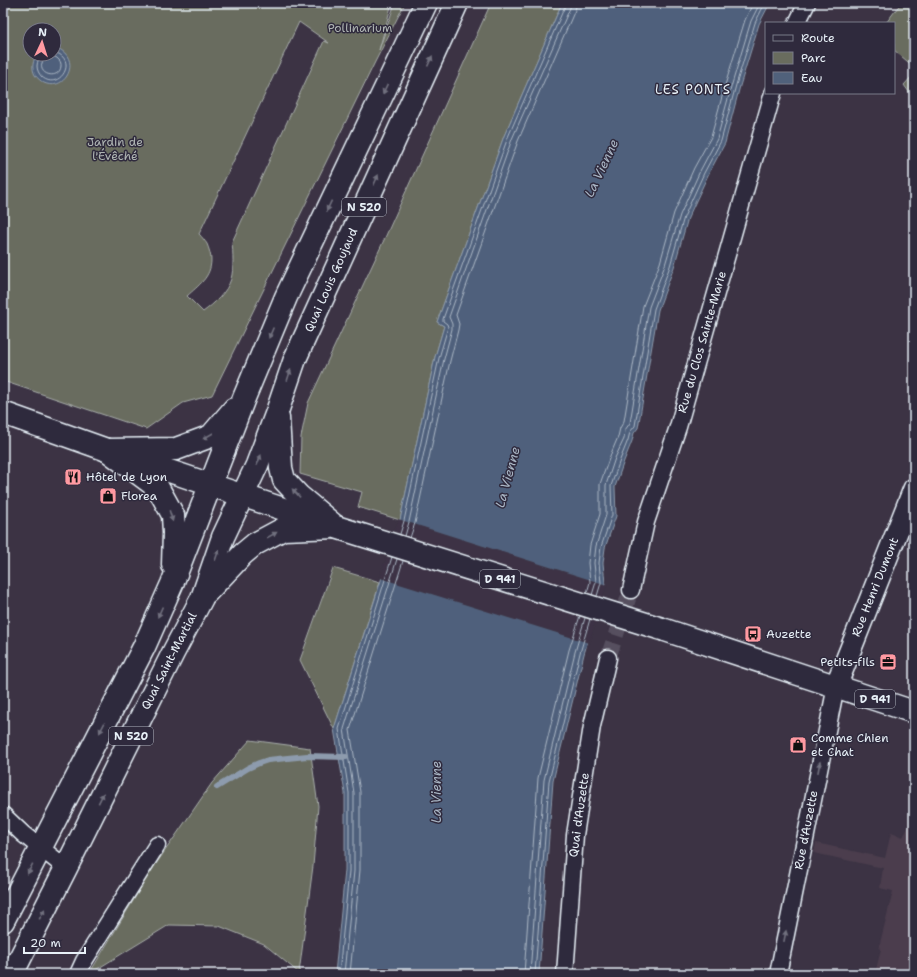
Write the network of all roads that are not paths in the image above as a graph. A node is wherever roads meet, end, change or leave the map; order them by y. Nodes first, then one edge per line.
1 (426, 3) edge
2 (457, 3) edge
3 (808, 3) edge
4 (798, 22) edge
5 (773, 94) edge
6 (244, 398) junction
7 (277, 412) junction
8 (3, 413) edge
9 (107, 450) junction
10 (211, 485) junction
11 (914, 489) edge
12 (243, 495) junction
13 (336, 527) junction
14 (172, 584) junction
15 (631, 590) tunnel mouth
16 (202, 598) junction
17 (608, 658) tunnel mouth
18 (836, 686) junction
19 (914, 712) edge
20 (3, 815) edge
21 (157, 845) dead end
22 (40, 848) junction
23 (66, 868) junction
24 (3, 921) edge
25 (12, 974) edge
26 (78, 974) edge
27 (565, 974) edge
28 (778, 974) edge

1 -> 6 main road, N 520
7 -> 2 main road, Quai Louis Goujaud / N 520
3 - 4 street
5 - 15 street, Rue du Clos Sainte-Marie
6 -> 9 main road
6 - 10 main road, N 520
12 -> 7 main road, Quai Louis Goujaud / N 520
13 -> 7 main road
8 - 9 main road
9 - 10 main road
9 -> 14 main road
10 - 12 main road, D 941
10 - 14 main road, N 520
11 - 18 street, Rue Henri Dumont
12 - 13 main road, D 941
16 -> 12 main road, Quai Saint-Martial / N 520
16 -> 13 main road
13 - 18 main road, D 941, bridge
14 -> 22 main road, N 520
23 -> 16 main road, Quai Saint-Martial / N 520
17 - 27 street, Quai d'Auzette
18 - 19 main road, D 941
28 -> 18 street, Rue d'Auzette
20 - 22 street
21 - 26 street
22 - 23 street
22 -> 24 main road, N 520
25 -> 23 main road, Quai Saint-Martial / N 520

